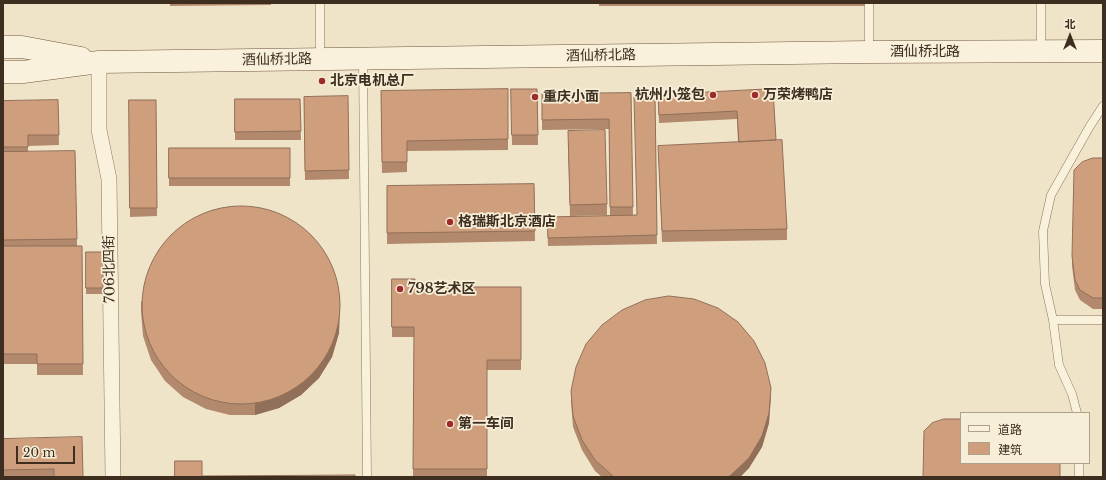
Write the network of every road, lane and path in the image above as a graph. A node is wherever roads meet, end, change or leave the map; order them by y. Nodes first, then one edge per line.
1 (320, 3) edge
2 (869, 3) edge
3 (1041, 3) edge
4 (3, 47) edge
5 (869, 52) junction
6 (1041, 52) junction
7 (1103, 52) edge
8 (320, 59) junction
9 (363, 59) junction
10 (100, 62) junction
11 (3, 72) edge
12 (1103, 106) edge
13 (1053, 320) junction
14 (1103, 320) edge
15 (1077, 412) edge
16 (1079, 464) edge
17 (113, 477) edge
18 (368, 477) edge
19 (1079, 477) edge

1 - 8 lane
2 - 5 lane
3 - 6 lane
4 - 10 street, 酒仙桥北路
5 - 6 street, 酒仙桥北路
5 - 9 street, 酒仙桥北路
6 - 7 street, 酒仙桥北路
8 - 9 street, 酒仙桥北路
8 - 10 street, 酒仙桥北路
9 - 18 lane
10 - 11 street, 酒仙桥北路
10 - 17 street, 706北四街
12 - 13 lane
13 - 14 lane
13 - 15 lane
16 - 19 lane

